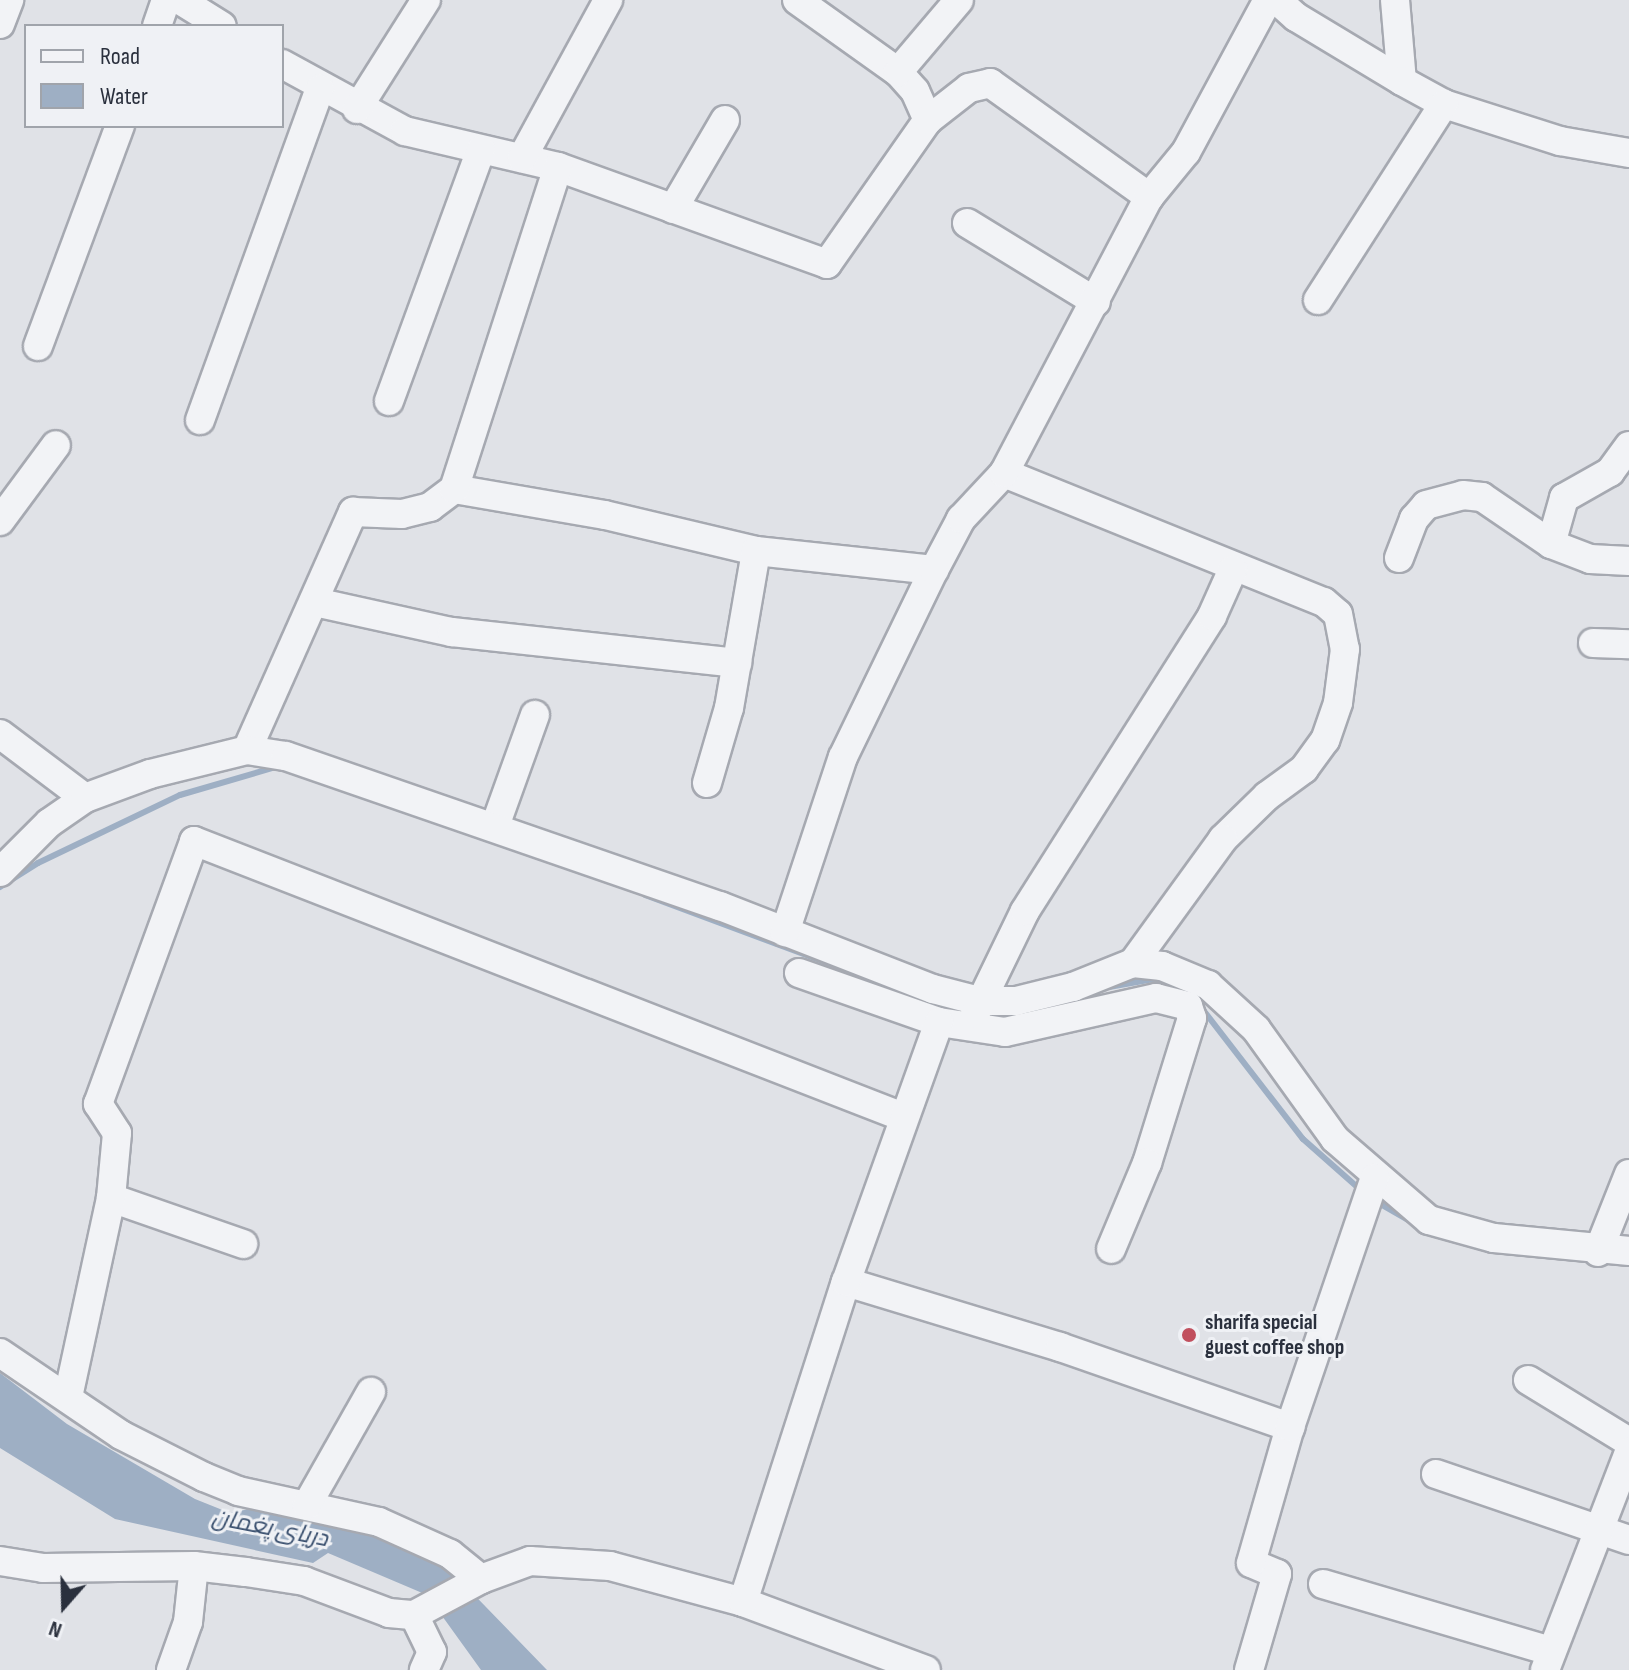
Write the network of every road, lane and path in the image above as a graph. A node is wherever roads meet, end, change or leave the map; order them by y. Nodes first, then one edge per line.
1 (9, 0) edge
2 (166, 0) edge
3 (426, 0) edge
4 (608, 0) edge
5 (797, 0) edge
6 (959, 0) edge
7 (1268, 0) edge
8 (1277, 0) edge
9 (1395, 0) edge
10 (0, 24) edge
11 (158, 24) edge
12 (284, 65) edge
13 (898, 72) junction
14 (1402, 81) junction
15 (320, 89) junction
16 (1444, 104) junction
17 (357, 109) junction
18 (725, 120) dead end
19 (928, 120) junction
20 (119, 128) edge
21 (481, 150) junction
22 (1629, 153) edge
23 (522, 158) junction
24 (558, 167) junction
25 (1149, 197) junction
26 (673, 209) junction
27 (967, 223) dead end
28 (1318, 300) dead end
29 (1096, 302) junction
30 (38, 346) dead end
31 (389, 401) dead end
32 (200, 420) dead end
33 (56, 445) dead end
34 (1629, 446) edge
35 (1004, 473) junction
36 (454, 489) junction
37 (0, 521) edge
38 (1551, 544) junction
39 (756, 551) junction
40 (1399, 558) dead end
41 (1629, 561) edge
42 (1233, 569) junction
43 (934, 570) junction
44 (315, 602) junction
45 (1593, 643) dead end
46 (1629, 644) edge
47 (737, 663) junction
48 (535, 715) dead end
49 (0, 734) edge
50 (247, 750) junction
51 (707, 783) dead end
52 (85, 798) junction
53 (495, 826) junction
54 (0, 872) edge
55 (785, 932) junction
56 (1133, 963) junction
57 (799, 973) dead end
58 (979, 1001) junction
59 (939, 1022) junction
60 (971, 1029) junction
61 (903, 1117) junction
62 (1629, 1174) edge
63 (1375, 1178) junction
64 (111, 1198) junction
65 (243, 1244) dead end
66 (1111, 1249) dead end
67 (1629, 1251) edge
68 (1598, 1252) junction
69 (846, 1282) junction
70 (0, 1353) edge
71 (1528, 1380) dead end
72 (371, 1392) dead end
73 (68, 1397) junction
74 (1290, 1427) junction
75 (1629, 1442) edge
76 (1629, 1452) edge
77 (1436, 1474) dead end
78 (307, 1505) junction
79 (1599, 1526) junction
80 (1629, 1540) edge
81 (0, 1561) edge
82 (194, 1566) junction
83 (477, 1581) junction
84 (1323, 1584) dead end
85 (743, 1602) junction
86 (423, 1611) junction
87 (1548, 1661) edge
88 (171, 1670) edge
89 (424, 1670) edge
90 (926, 1670) edge
91 (1249, 1670) edge

1 - 10 street
2 - 11 street
3 - 17 street
4 - 23 street
5 - 13 street
6 - 13 street
7 - 25 street
8 - 14 street
9 - 14 street
12 - 15 street
13 - 19 street
14 - 16 street
15 - 17 street
15 - 32 street
16 - 22 street
16 - 28 street
17 - 21 street
18 - 26 street
19 - 25 street
19 - 26 street
20 - 30 street
21 - 23 street
21 - 31 street
23 - 24 street
24 - 26 street
24 - 36 street
25 - 29 street
27 - 29 street
29 - 35 street
33 - 37 street
34 - 38 street
35 - 42 street
35 - 43 street
36 - 39 street
36 - 44 street
38 - 40 street
38 - 41 street
39 - 43 street
39 - 47 street
42 - 56 street
42 - 58 street
43 - 55 street
44 - 47 street
44 - 50 street
45 - 46 street
47 - 51 street
48 - 53 street
49 - 52 street
50 - 52 street
50 - 53 street
52 - 54 street
53 - 55 street
55 - 58 street
56 - 58 street
56 - 63 street
57 - 59 street
58 - 60 street
59 - 60 street
59 - 61 street
60 - 66 street
61 - 64 street
61 - 69 street
62 - 68 street
63 - 68 street
63 - 74 street
64 - 65 street
64 - 73 street
67 - 68 street
69 - 74 street
69 - 85 street
70 - 73 street
71 - 75 street
72 - 78 street
73 - 78 street
74 - 91 street
76 - 79 street
77 - 79 street
78 - 83 street
79 - 80 street
79 - 87 street
81 - 82 street
82 - 86 street
82 - 88 street
83 - 85 street
83 - 86 street
84 - 87 street
85 - 90 street
86 - 89 street

